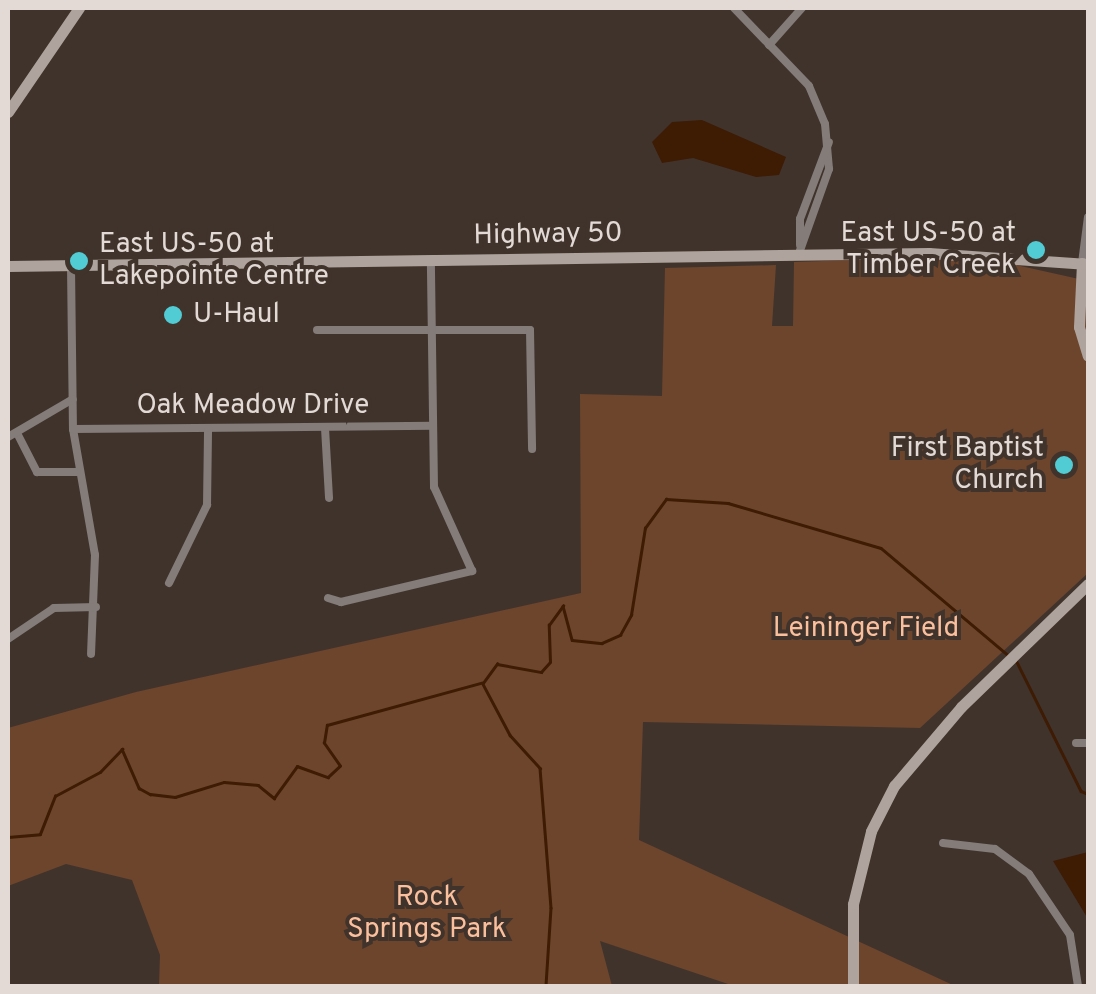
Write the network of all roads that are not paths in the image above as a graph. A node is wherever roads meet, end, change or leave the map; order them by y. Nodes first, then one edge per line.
1 (79, 8) edge
2 (734, 8) edge
3 (802, 8) edge
4 (769, 45) junction
5 (8, 112) edge
6 (1088, 217) edge
7 (799, 250) junction
8 (431, 262) junction
9 (1085, 264) edge
10 (8, 266) edge
11 (71, 267) junction
12 (317, 330) dead end
13 (432, 330) junction
14 (1088, 356) edge
15 (73, 398) junction
16 (434, 426) junction
17 (325, 428) junction
18 (73, 429) junction
19 (208, 430) junction
20 (12, 435) edge
21 (532, 450) dead end
22 (77, 472) junction
23 (329, 498) dead end
24 (169, 582) dead end
25 (1088, 584) edge
26 (328, 598) dead end
27 (96, 607) junction
28 (8, 640) edge
29 (91, 654) dead end
30 (1076, 743) dead end
31 (1088, 744) edge
32 (942, 843) dead end
33 (854, 986) edge
34 (1078, 986) edge

1 - 5 main road
2 - 4 street
3 - 4 street
4 - 7 street
6 - 9 street
7 - 8 main road, Highway 50
7 - 9 main road, Highway 50
8 - 11 main road, Highway 50
8 - 13 street
9 - 14 main road
10 - 11 main road, Highway 50
11 - 15 street
12 - 13 street
13 - 16 street
13 - 21 street
15 - 18 street
15 - 20 street
16 - 17 street, Oak Meadow Drive
16 - 26 street
17 - 19 street, Oak Meadow Drive
17 - 23 street
18 - 19 street, Oak Meadow Drive
18 - 22 street
19 - 24 street
20 - 22 street
22 - 27 street
25 - 33 main road
27 - 28 street
27 - 29 street
30 - 31 street
32 - 34 street

